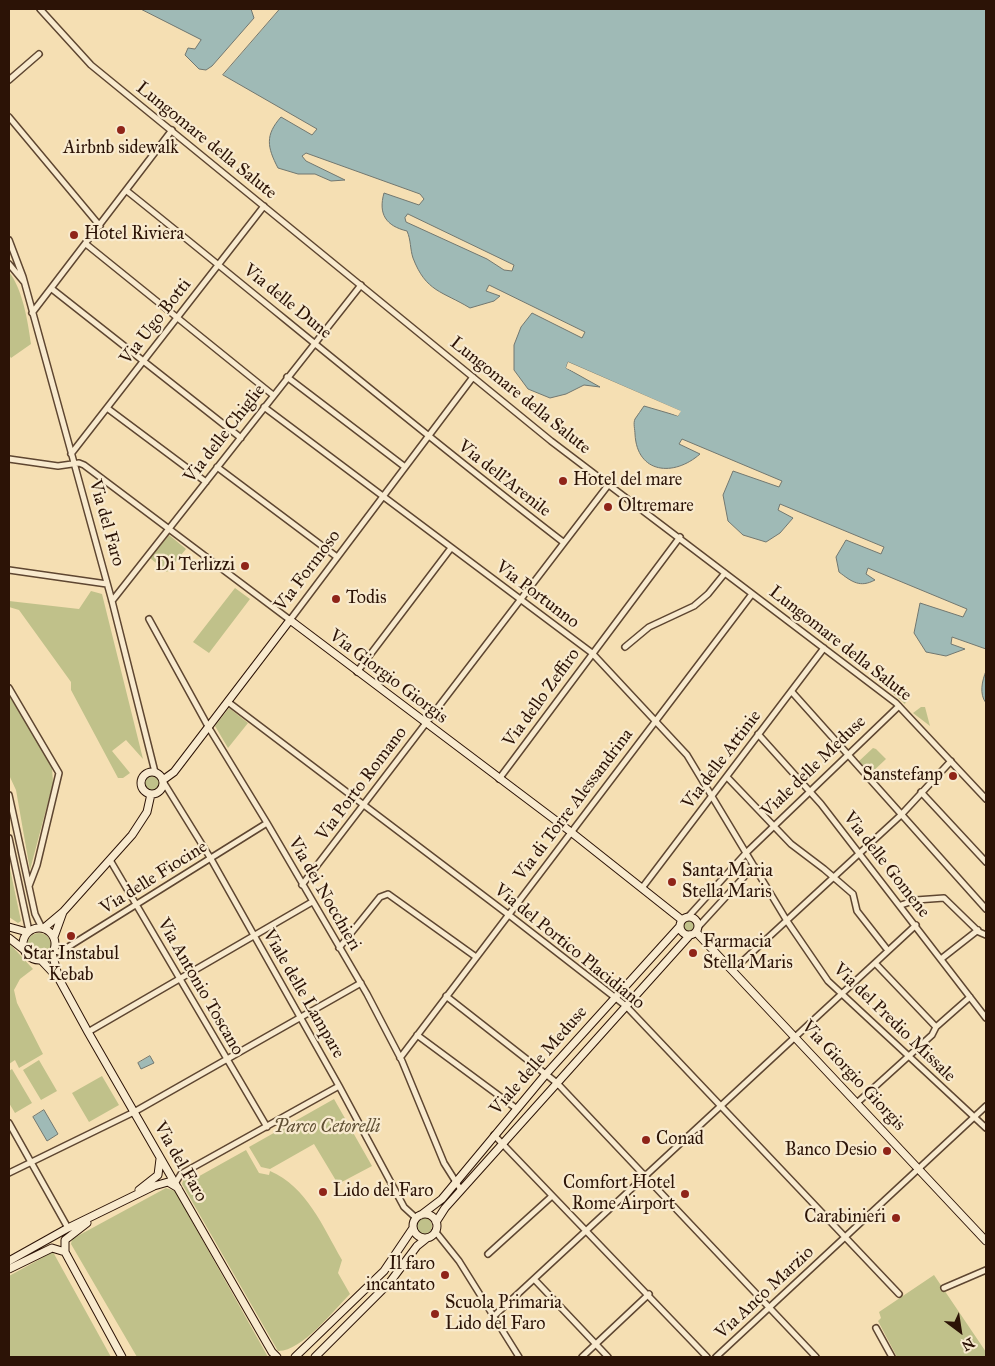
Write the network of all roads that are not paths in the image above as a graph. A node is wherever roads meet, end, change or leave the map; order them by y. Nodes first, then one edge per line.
1 (40, 9) edge
2 (39, 54) dead end
3 (9, 80) edge
4 (9, 118) edge
5 (172, 130) junction
6 (127, 191) junction
7 (264, 206) junction
8 (100, 226) junction
9 (9, 240) edge
10 (86, 244) junction
11 (9, 264) edge
12 (218, 264) junction
13 (24, 283) junction
14 (361, 285) junction
15 (52, 289) junction
16 (32, 313) junction
17 (177, 317) junction
18 (315, 342) junction
19 (143, 362) junction
20 (287, 377) junction
21 (473, 377) junction
22 (273, 395) junction
23 (264, 407) junction
24 (106, 408) junction
25 (428, 436) junction
26 (240, 438) junction
27 (71, 454) junction
28 (9, 459) edge
29 (74, 464) junction
30 (405, 467) junction
31 (217, 468) junction
32 (206, 482) junction
33 (608, 484) junction
34 (382, 496) junction
35 (169, 529) junction
36 (680, 538) junction
37 (563, 542) junction
38 (451, 548) junction
39 (337, 558) junction
40 (9, 570) edge
41 (725, 573) junction
42 (107, 584) junction
43 (752, 594) junction
44 (520, 599) junction
45 (112, 601) junction
46 (149, 619) dead end
47 (290, 620) junction
48 (625, 647) dead end
49 (824, 648) junction
50 (592, 653) junction
51 (357, 672) junction
52 (9, 688) edge
53 (792, 692) junction
54 (228, 702) junction
55 (899, 706) junction
56 (656, 720) junction
57 (425, 724) junction
58 (209, 728) junction
59 (758, 734) junction
60 (850, 755) junction
61 (951, 761) junction
62 (155, 772) junction
63 (727, 777) junction
64 (500, 779) junction
65 (163, 782) junction
66 (811, 792) junction
67 (921, 792) junction
68 (151, 794) junction
69 (9, 795) edge
70 (713, 795) junction
71 (986, 799) edge
72 (364, 804) junction
73 (10, 806) edge
74 (902, 815) junction
75 (267, 823) junction
76 (774, 827) junction
77 (570, 832) junction
78 (9, 838) edge
79 (747, 852) junction
80 (860, 852) junction
81 (211, 859) junction
82 (110, 860) junction
83 (986, 862) edge
84 (754, 866) junction
85 (834, 877) junction
86 (302, 885) junction
87 (29, 886) junction
88 (642, 888) junction
89 (312, 902) junction
90 (136, 906) junction
91 (901, 906) junction
92 (986, 909) edge
93 (63, 912) junction
94 (509, 915) junction
95 (683, 921) junction
96 (787, 921) junction
97 (916, 925) junction
98 (9, 927) edge
99 (43, 928) junction
100 (978, 930) junction
101 (28, 931) junction
102 (695, 931) junction
103 (986, 935) edge
104 (54, 937) junction
105 (255, 937) junction
106 (9, 938) edge
107 (339, 948) junction
108 (886, 948) dead end
109 (23, 949) junction
110 (53, 952) junction
111 (476, 957) junction
112 (941, 959) junction
113 (41, 960) junction
114 (875, 963) junction
115 (733, 970) junction
116 (59, 979) junction
117 (181, 980) junction
118 (361, 983) junction
119 (841, 994) junction
120 (446, 996) junction
121 (970, 997) junction
122 (614, 998) junction
123 (626, 1006) junction
124 (301, 1018) junction
125 (986, 1018) edge
126 (936, 1027) junction
127 (88, 1032) junction
128 (417, 1035) junction
129 (796, 1036) junction
130 (908, 1057) junction
131 (400, 1058) junction
132 (227, 1060) junction
133 (546, 1074) junction
134 (557, 1083) junction
135 (339, 1086) junction
136 (858, 1102) junction
137 (720, 1106) junction
138 (986, 1106) edge
139 (517, 1109) junction
140 (134, 1112) junction
141 (974, 1118) junction
142 (9, 1123) edge
143 (267, 1127) junction
144 (986, 1128) edge
145 (494, 1135) junction
146 (503, 1143) junction
147 (160, 1159) junction
148 (32, 1162) junction
149 (918, 1168) junction
150 (9, 1173) edge
151 (645, 1176) junction
152 (455, 1182) junction
153 (177, 1185) junction
154 (461, 1190) junction
155 (552, 1196) junction
156 (128, 1198) junction
157 (95, 1216) junction
158 (418, 1217) junction
159 (436, 1222) junction
160 (68, 1228) junction
161 (413, 1228) junction
162 (436, 1231) junction
163 (586, 1231) junction
164 (845, 1237) junction
165 (427, 1238) junction
166 (986, 1241) edge
167 (65, 1252) junction
168 (488, 1254) dead end
169 (9, 1261) edge
170 (9, 1269) edge
171 (986, 1270) edge
172 (534, 1279) junction
173 (944, 1288) dead end
174 (649, 1294) junction
175 (899, 1294) dead end
176 (769, 1307) junction
177 (494, 1316) junction
178 (876, 1328) dead end
179 (596, 1344) junction
180 (122, 1357) edge
181 (277, 1357) edge
182 (295, 1357) edge
183 (315, 1357) edge
184 (519, 1357) edge
185 (582, 1357) edge
186 (608, 1357) edge
187 (707, 1357) edge
188 (716, 1357) edge
189 (816, 1357) edge
190 (892, 1357) edge

1 - 5 street, Lungomare della Salute
2 - 3 street
4 - 8 street
5 - 6 street
5 - 7 street, Lungomare della Salute
6 - 8 street
6 - 12 street, Via delle Dune
7 - 12 street, Via Ugo Botti
7 - 14 street, Lungomare della Salute
8 - 10 street
9 - 13 street, Via del Faro
10 - 15 street
10 - 17 street
11 - 13 street
12 - 17 street, Via Ugo Botti
12 - 18 street, Via delle Dune
13 - 16 street, Via del Faro
14 - 18 street, Via delle Chiglie
14 - 21 street, Lungomare della Salute
15 - 16 street
15 - 19 street
16 - 27 street, Via del Faro
17 - 19 street, Via Ugo Botti
17 - 22 street
18 - 20 street, Via delle Chiglie
18 - 25 street, Via delle Dune
19 - 24 street, Via Ugo Botti
19 - 26 street
20 - 22 street, Via delle Chiglie
20 - 30 street
21 - 25 street, Via Formoso
21 - 33 street, Lungomare della Salute
22 - 23 street, Via delle Chiglie
23 - 26 street, Via delle Chiglie
23 - 34 street, Via Portunno
24 - 27 street, Via Ugo Botti
24 - 32 street
25 - 30 street, Via Formoso
25 - 37 street, Via dell'Arenile
26 - 31 street, Via delle Chiglie
27 - 29 street, Via del Faro
28 - 29 street
29 - 35 street, Via Giorgio Giorgis
29 - 42 street, Via del Faro
30 - 34 street, Via Formoso
31 - 32 street, Via delle Chiglie
31 - 39 street
32 - 35 street, Via delle Chiglie
33 - 36 street, Lungomare della Salute
33 - 37 street, Via Porto Romano
34 - 38 street, Via Portunno
34 - 39 street, Via Formoso
35 - 45 street, Via delle Chiglie
35 - 47 street, Via Giorgio Giorgis
36 - 41 street, Lungomare della Salute
36 - 50 street, Via dello Zeffiro
37 - 44 street, Via Porto Romano
38 - 44 street, Via Portunno
38 - 51 street
39 - 47 street, Via Formoso
40 - 42 street
41 - 43 street, Lungomare della Salute
41 - 48 street
42 - 45 street, Via del Faro
43 - 49 street, Lungomare della Salute
43 - 56 street, Via di Torre Alessandrina
44 - 50 street, Via Portunno
44 - 57 street, Via Porto Romano
45 - 62 street, Via del Faro
46 - 58 street, Via dei Nocchieri
47 - 51 street, Via Giorgio Giorgis
47 - 54 street, Via Formoso
49 - 53 street, Via delle Attinie
49 - 55 street, Lungomare della Salute
50 - 56 street, Via Portunno
50 - 64 street, Via dello Zeffiro
51 - 57 street, Via Giorgio Giorgis
52 - 87 street
53 - 59 street, Via delle Attinie
53 - 60 street
54 - 58 street, Via Formoso
54 - 72 street, Via del Portico Placidiano
55 - 60 street, Viale delle Meduse
55 - 61 street, Lungomare della Salute
56 - 70 street, Via Portunno
56 - 77 street, Via di Torre Alessandrina
57 - 64 street, Via Giorgio Giorgis
57 - 72 street, Via Porto Romano
58 - 65 street, Via Formoso
58 - 75 street, Via dei Nocchieri
59 - 63 street, Via delle Attinie
59 - 66 street, Via delle Gomene
60 - 66 street, Viale delle Meduse
60 - 74 street
61 - 67 street
61 - 71 street, Lungomare della Salute
62 - 65 street
62 - 68 street
63 - 70 street, Via delle Attinie
63 - 76 street
64 - 77 street, Via Giorgio Giorgis
65 - 68 street
65 - 81 street, Viale delle Lampare
66 - 76 street, Viale delle Meduse
66 - 80 street, Via delle Gomene
67 - 74 street
67 - 83 street
68 - 82 street
69 - 73 street
70 - 79 street, Via Portunno
70 - 88 street, Via delle Attinie
72 - 86 street, Via Porto Romano
72 - 94 street, Via del Portico Placidiano
73 - 87 street
74 - 80 street
74 - 92 street
75 - 81 street, Via delle Fiocine
75 - 86 street, Via dei Nocchieri
76 - 79 street, Viale delle Meduse
76 - 85 street
77 - 88 street, Via Giorgio Giorgis
77 - 94 street, Via di Torre Alessandrina
78 - 101 street
79 - 84 street, Via del Predio Missale
79 - 95 street, Viale delle Meduse
80 - 85 street
80 - 91 street, Via delle Gomene
81 - 90 street, Via delle Fiocine
81 - 105 street, Viale delle Lampare
82 - 90 street, Via Antonio Toscano
82 - 93 street
84 - 96 street, Via del Predio Missale
84 - 102 street, Viale delle Meduse
85 - 96 street
85 - 108 street
86 - 89 street, Via dei Nocchieri
87 - 99 street
88 - 95 street, Via Giorgio Giorgis
89 - 105 street
89 - 107 street, Via dei Nocchieri
90 - 110 street, Via delle Fiocine
90 - 117 street, Via Antonio Toscano
91 - 97 street, Via delle Gomene
91 - 100 street
93 - 99 street
93 - 104 street
94 - 111 street, Via di Torre Alessandrina
94 - 122 street, Via del Portico Placidiano
95 - 102 street
95 - 102 street
95 - 122 street, Viale delle Meduse
96 - 115 street
96 - 119 street, Via del Predio Missale
97 - 112 street, Via delle Gomene
97 - 114 street
98 - 101 street
99 - 101 street
99 - 104 street
100 - 103 street
100 - 112 street
101 - 109 street
102 - 115 street, Via Giorgio Giorgis
102 - 123 street, Viale delle Meduse
104 - 110 street
105 - 117 street
105 - 124 street, Viale delle Lampare
106 - 109 street
107 - 111 street
107 - 118 street, Via dei Nocchieri
109 - 113 street
110 - 113 street
110 - 116 street, Via del Faro
111 - 120 street, Via di Torre Alessandrina
112 - 121 street, Via delle Gomene
113 - 116 street, Via del Faro
114 - 119 street
114 - 126 street
115 - 129 street, Via Giorgio Giorgis
116 - 127 street, Via del Faro
117 - 127 street
117 - 132 street, Via Antonio Toscano
118 - 124 street
118 - 131 street, Via dei Nocchieri
119 - 129 street
119 - 130 street, Via del Predio Missale
120 - 128 street, Via di Torre Alessandrina
120 - 133 street
121 - 125 street, Via delle Gomene
121 - 126 street
122 - 123 street, Via del Portico Placidiano
122 - 133 street, Viale delle Meduse
123 - 134 street, Viale delle Meduse
123 - 137 street, Via del Portico Placidiano
124 - 132 street
124 - 135 street, Viale delle Lampare
126 - 130 street
127 - 140 street, Via del Faro
128 - 131 street, Via di Torre Alessandrina
128 - 139 street
129 - 136 street, Via Giorgio Giorgis
129 - 137 street
130 - 136 street
130 - 141 street, Via del Predio Missale
131 - 152 street, Via dei Nocchieri
132 - 140 street
132 - 143 street, Via Antonio Toscano
133 - 134 street
133 - 139 street, Viale delle Meduse
134 - 146 street, Viale delle Meduse
134 - 151 street
135 - 143 street
135 - 158 street, Viale delle Lampare
136 - 149 street, Via Giorgio Giorgis
137 - 151 street
137 - 164 street, Via del Portico Placidiano
138 - 141 street, Via Anco Marzio
139 - 145 street, Viale delle Meduse
140 - 147 street, Via del Faro
140 - 148 street
141 - 144 street, Via del Predio Missale
141 - 149 street, Via Anco Marzio
142 - 148 street
143 - 153 street
145 - 146 street
145 - 152 street, Viale delle Meduse
146 - 154 street, Viale delle Meduse
146 - 155 street
147 - 153 street, Via del Faro
147 - 156 street
148 - 150 street
148 - 160 street
149 - 164 street, Via Anco Marzio
149 - 166 street, Via Giorgio Giorgis
151 - 163 street
151 - 176 street
152 - 154 street, Via dei Nocchieri
152 - 158 street, Viale delle Meduse
153 - 156 street
153 - 181 street, Via del Faro
154 - 159 street, Viale delle Meduse
155 - 163 street
155 - 168 street
156 - 157 street
157 - 160 street
157 - 167 street
158 - 159 street
158 - 161 street
159 - 162 street
160 - 169 street
161 - 165 street
161 - 182 street
162 - 165 street
162 - 177 street
163 - 172 street
163 - 174 street
164 - 175 street, Via del Portico Placidiano
164 - 176 street, Via Anco Marzio
165 - 183 street
167 - 170 street
167 - 180 street
171 - 173 street
172 - 177 street
172 - 179 street
174 - 179 street
174 - 187 street
176 - 188 street, Via Anco Marzio
176 - 189 street
177 - 184 street
178 - 190 street
179 - 185 street
179 - 186 street

